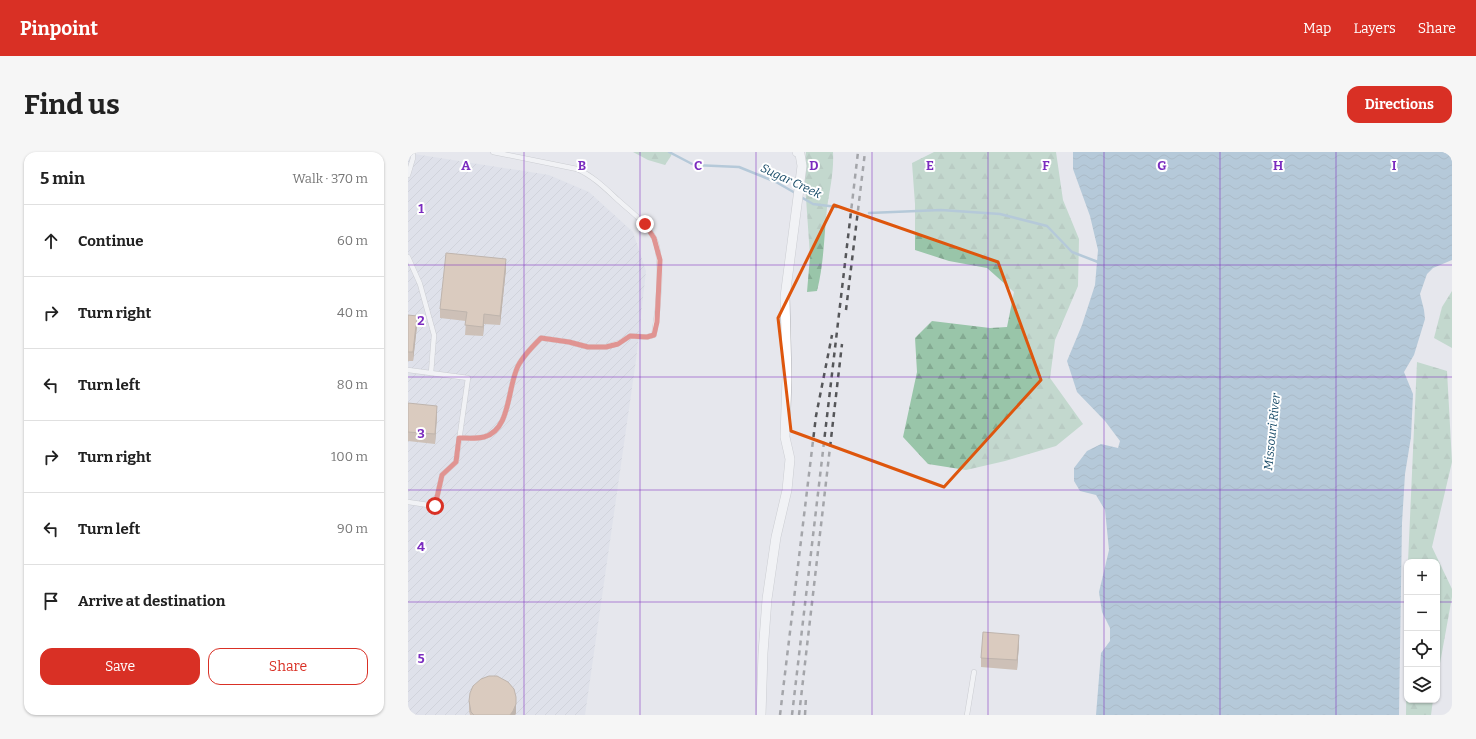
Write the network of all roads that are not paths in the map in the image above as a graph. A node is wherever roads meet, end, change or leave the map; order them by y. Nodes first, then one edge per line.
1 (413, 152) edge
2 (493, 152) edge
3 (797, 152) edge
4 (408, 175) edge
5 (408, 257) edge
6 (408, 370) edge
7 (431, 373) junction
8 (459, 438) junction
9 (408, 502) edge
10 (974, 672) dead end
11 (761, 715) edge
12 (967, 715) edge

1 - 4 lane
2 - 8 lane
3 - 11 street
5 - 7 lane
6 - 7 lane
7 - 8 lane
8 - 9 lane
10 - 12 lane

